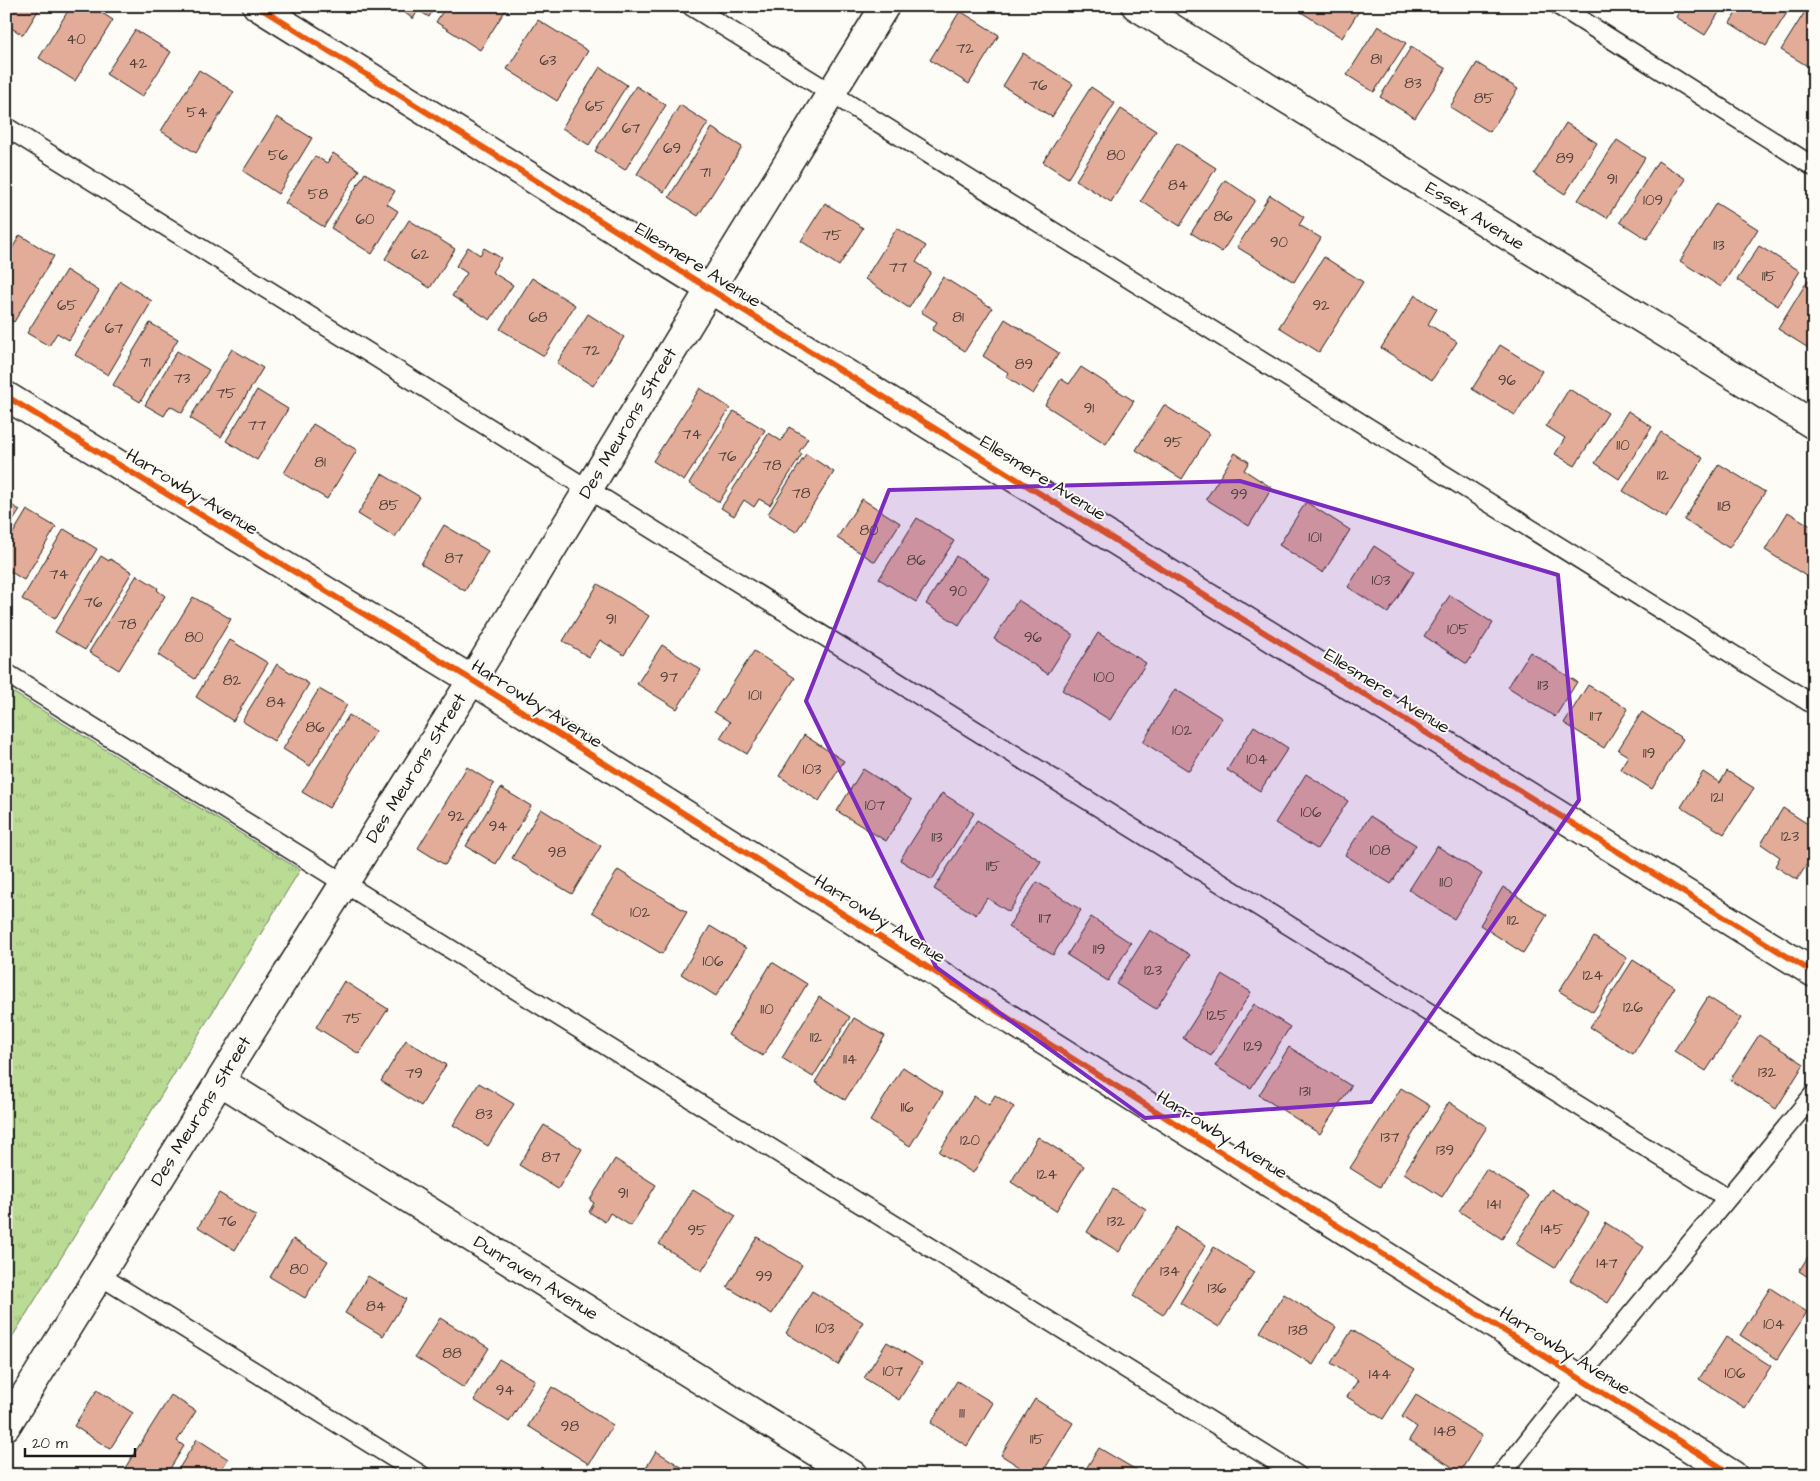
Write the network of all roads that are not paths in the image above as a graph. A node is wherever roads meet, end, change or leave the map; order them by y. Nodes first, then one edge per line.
1 (257, 6) edge
2 (691, 6) edge
3 (885, 6) edge
4 (1136, 6) edge
5 (1559, 6) edge
6 (831, 94) junction
7 (6, 126) edge
8 (1814, 167) edge
9 (710, 289) junction
10 (6, 396) edge
11 (1814, 425) edge
12 (588, 489) junction
13 (6, 673) edge
14 (472, 680) junction
15 (1814, 704) edge
16 (345, 882) junction
17 (1814, 974) edge
18 (220, 1081) junction
19 (1814, 1094) edge
20 (1728, 1198) junction
21 (100, 1275) junction
22 (1579, 1378) junction
23 (6, 1426) edge
24 (421, 1475) edge
25 (853, 1475) edge
26 (1297, 1475) edge
27 (1501, 1475) edge
28 (1733, 1475) edge

1 - 9 street, Ellesmere Avenue
2 - 6 lane
3 - 6 street, Des Meurons Street
4 - 11 street, Essex Avenue
5 - 8 lane
6 - 9 street, Des Meurons Street
6 - 15 lane
7 - 12 lane
9 - 12 street, Des Meurons Street
9 - 17 street, Ellesmere Avenue
10 - 14 street, Harrowby Avenue
12 - 14 street, Des Meurons Street
12 - 20 lane
13 - 16 lane
14 - 16 street, Des Meurons Street
14 - 22 street, Harrowby Avenue
16 - 18 street, Des Meurons Street
16 - 26 lane
18 - 21 street, Des Meurons Street
18 - 25 street, Dunraven Avenue
19 - 20 lane
20 - 22 lane
21 - 23 street, Des Meurons Street
21 - 24 lane
22 - 27 lane
22 - 28 street, Harrowby Avenue

